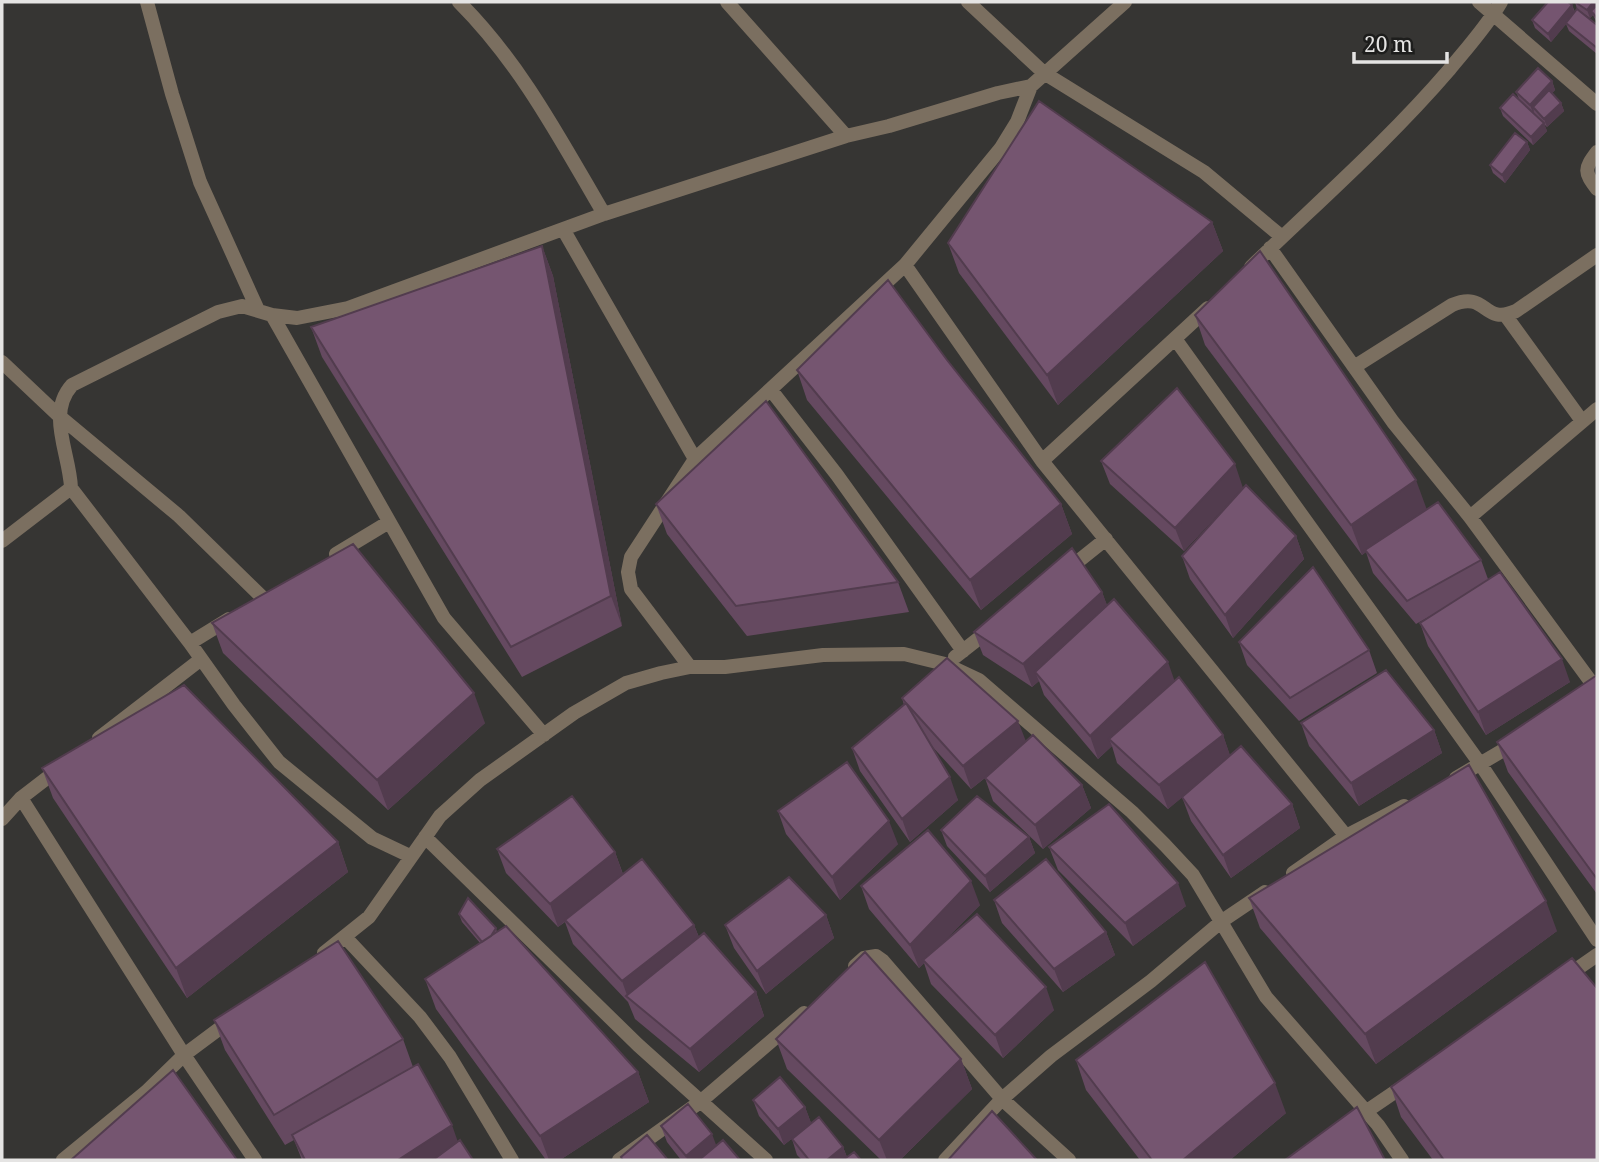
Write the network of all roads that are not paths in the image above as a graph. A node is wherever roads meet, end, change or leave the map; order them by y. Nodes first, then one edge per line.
1 (147, 2) edge
2 (459, 2) edge
3 (727, 2) edge
4 (968, 2) edge
5 (1125, 2) edge
6 (1479, 2) edge
7 (1498, 8) edge
8 (1044, 73) junction
9 (1031, 86) junction
10 (1597, 104) edge
11 (846, 136) junction
12 (1597, 152) edge
13 (1597, 189) edge
14 (604, 214) junction
15 (563, 229) junction
16 (1282, 237) junction
17 (1270, 248) junction
18 (1597, 255) edge
19 (905, 265) junction
20 (1242, 276) edge
21 (1223, 294) edge
22 (257, 308) junction
23 (272, 315) junction
24 (1506, 316) junction
25 (1176, 340) junction
26 (2, 362) edge
27 (1354, 367) junction
28 (771, 390) junction
29 (1597, 409) edge
30 (58, 415) junction
31 (1582, 421) junction
32 (695, 460) junction
33 (1042, 461) junction
34 (71, 488) junction
35 (1470, 517) junction
36 (389, 522) junction
37 (1106, 539) junction
38 (2, 541) edge
39 (320, 564) edge
40 (1051, 582) edge
41 (1007, 617) edge
42 (190, 643) junction
43 (963, 651) junction
44 (200, 660) junction
45 (945, 664) junction
46 (690, 667) junction
47 (1593, 693) edge
48 (544, 734) junction
49 (1528, 736) edge
50 (1481, 765) junction
51 (1444, 785) edge
52 (1420, 797) edge
53 (21, 798) junction
54 (2, 819) edge
55 (1346, 836) junction
56 (425, 837) junction
57 (410, 856) junction
58 (1222, 921) junction
59 (346, 938) junction
60 (1597, 940) edge
61 (1597, 955) edge
62 (313, 961) edge
63 (846, 975) edge
64 (1553, 985) edge
65 (818, 999) edge
66 (248, 1008) edge
67 (184, 1055) junction
68 (1420, 1075) edge
69 (1002, 1100) junction
70 (700, 1102) junction
71 (1365, 1112) junction
72 (1343, 1128) edge
73 (63, 1160) edge
74 (255, 1160) edge
75 (512, 1160) edge
76 (619, 1160) edge
77 (766, 1160) edge
78 (944, 1160) edge
79 (1069, 1160) edge
80 (1402, 1160) edge

1 - 22 street
2 - 14 street
3 - 11 street
4 - 8 street
5 - 8 street
6 - 7 street
7 - 10 street
7 - 16 street
8 - 9 street
8 - 16 street
9 - 11 street
9 - 19 street
11 - 14 street
12 - 13 street
14 - 15 street
15 - 23 street
15 - 32 street
16 - 17 street
17 - 20 street
17 - 27 street
18 - 24 street
19 - 28 street
19 - 33 street
21 - 25 street
22 - 23 street
22 - 30 street
23 - 36 street
24 - 27 street
24 - 31 street
25 - 33 street
25 - 50 street
26 - 30 street
27 - 35 street
28 - 32 street
28 - 43 street
29 - 31 street
30 - 34 street
30 - 42 street
31 - 35 street
32 - 46 street
33 - 37 street
34 - 38 street
34 - 42 street
35 - 47 street
36 - 39 street
36 - 48 street
37 - 40 street
37 - 55 street
41 - 43 street
42 - 44 street
43 - 45 street
44 - 53 street
44 - 57 street
45 - 46 street
45 - 58 street
46 - 48 street
48 - 56 street
49 - 50 street
50 - 51 street
50 - 60 street
52 - 55 street
53 - 54 street
53 - 67 street
55 - 58 street
56 - 57 street
56 - 70 street
57 - 59 street
58 - 69 street
58 - 71 street
59 - 62 street
59 - 75 street
61 - 64 street
63 - 69 street
65 - 70 street
66 - 67 street
67 - 73 street
67 - 74 street
68 - 71 street
69 - 78 street
69 - 79 street
70 - 76 street
70 - 77 street
71 - 72 street
71 - 80 street

